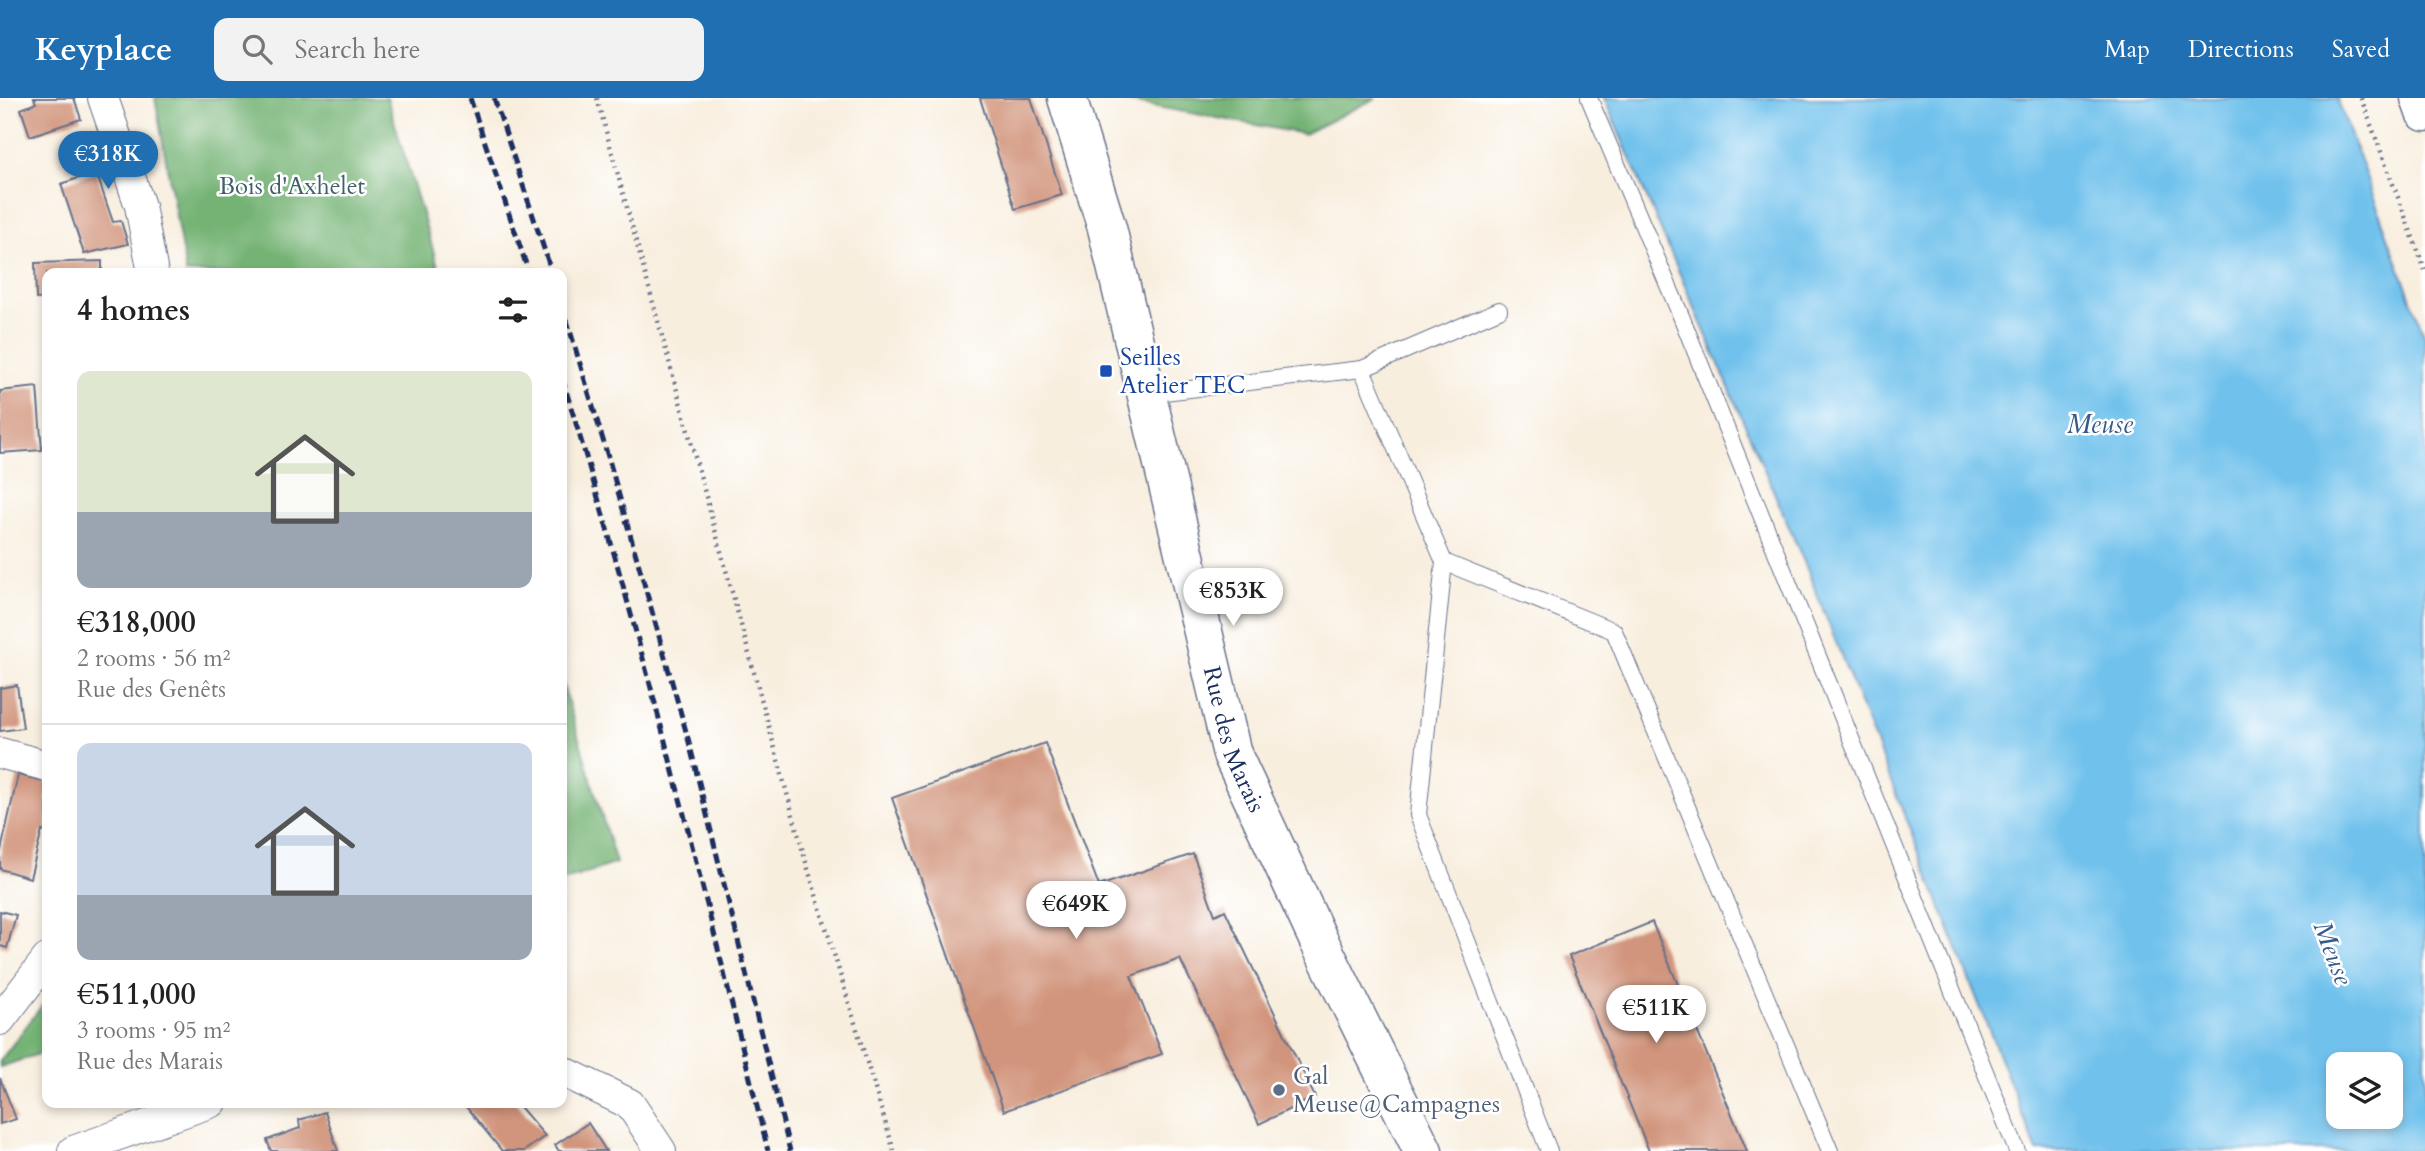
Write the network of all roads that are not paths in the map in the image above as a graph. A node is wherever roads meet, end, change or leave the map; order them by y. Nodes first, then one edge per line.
1 (103, 98) edge
2 (1067, 98) edge
3 (1589, 98) edge
4 (2420, 98) edge
5 (2425, 112) edge
6 (152, 268) edge
7 (1499, 310) dead end
8 (1362, 369) junction
9 (1147, 394) junction
10 (1444, 562) junction
11 (0, 753) edge
12 (42, 765) edge
13 (42, 965) edge
14 (0, 1020) edge
15 (567, 1073) edge
16 (195, 1108) edge
17 (73, 1151) edge
18 (661, 1151) edge
19 (1423, 1151) edge
20 (1549, 1151) edge
21 (1830, 1151) edge
22 (2017, 1151) edge

1 - 6 street
2 - 9 main road, Rue des Marais
3 - 22 lane
4 - 5 main road
7 - 8 lane
8 - 9 lane
8 - 10 lane
9 - 19 main road, Rue des Marais
10 - 20 lane
10 - 21 lane
11 - 12 street
13 - 14 street
15 - 18 street
16 - 17 street

